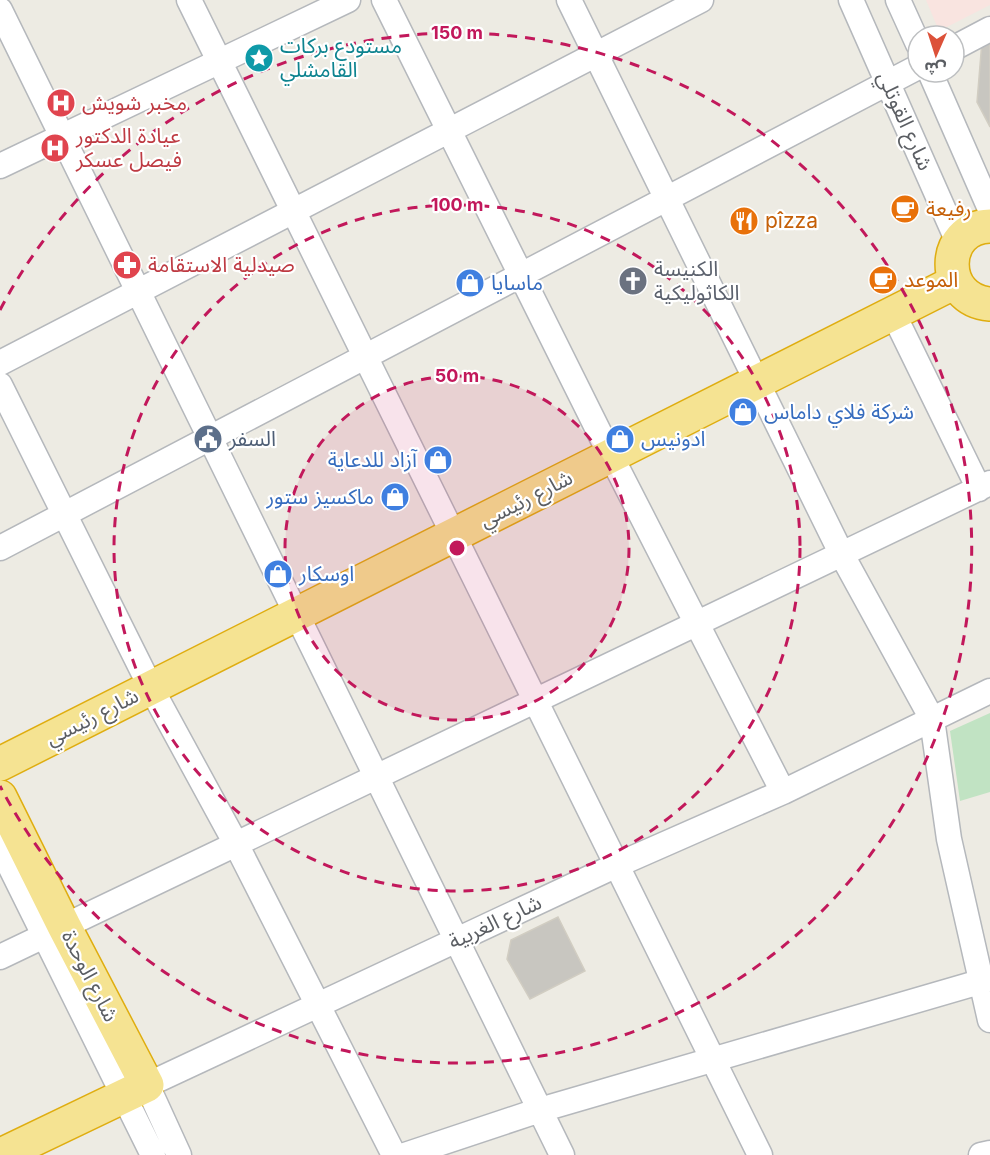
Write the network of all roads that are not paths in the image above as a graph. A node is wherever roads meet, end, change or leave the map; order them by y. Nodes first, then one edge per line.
1 (189, 0) edge
2 (348, 0) edge
3 (384, 0) edge
4 (569, 0) edge
5 (701, 0) edge
6 (851, 0) edge
7 (898, 0) edge
8 (0, 10) edge
9 (909, 24) edge
10 (990, 29) edge
11 (966, 42) edge
12 (596, 54) junction
13 (220, 61) junction
14 (906, 73) edge
15 (888, 82) junction
16 (935, 84) edge
17 (449, 130) junction
18 (62, 136) junction
19 (0, 166) edge
20 (666, 199) junction
21 (990, 209) edge
22 (294, 211) junction
23 (990, 226) edge
24 (958, 242) junction
25 (521, 275) junction
26 (955, 282) junction
27 (139, 292) junction
28 (990, 304) edge
29 (893, 313) junction
30 (366, 356) junction
31 (0, 363) edge
32 (756, 382) junction
33 (0, 385) edge
34 (210, 438) junction
35 (611, 456) junction
36 (984, 486) edge
37 (64, 514) junction
38 (454, 535) junction
39 (0, 548) edge
40 (842, 555) junction
41 (297, 614) junction
42 (697, 623) junction
43 (151, 688) junction
44 (990, 692) edge
45 (536, 701) junction
46 (932, 719) junction
47 (0, 764) edge
48 (377, 777) junction
49 (783, 792) junction
50 (0, 797) edge
51 (236, 844) junction
52 (0, 846) edge
53 (617, 866) junction
54 (54, 931) junction
55 (456, 940) junction
56 (0, 957) edge
57 (986, 980) edge
58 (318, 1005) junction
59 (990, 1020) edge
60 (713, 1059) junction
61 (136, 1090) junction
62 (540, 1110) junction
63 (990, 1153) edge
64 (1, 1155) edge
65 (153, 1155) edge
66 (179, 1155) edge
67 (394, 1155) edge
68 (405, 1155) edge
69 (562, 1155) edge
70 (760, 1155) edge
71 (981, 1155) edge

1 - 13 street
2 - 13 street
3 - 17 street
4 - 12 street
5 - 12 street
6 - 15 street, شارع القوتلي
7 - 9 street
8 - 18 street
10 - 11 street
12 - 17 street
12 - 20 street
13 - 18 street
13 - 22 street
14 - 15 street
15 - 20 street
15 - 24 street, شارع القوتلي
16 - 21 street, شارع القوتلي
17 - 22 street
17 - 25 street
18 - 19 street
18 - 27 street
20 - 25 street
20 - 32 street
22 - 27 street
22 - 30 street
23 - 24 highway
24 - 26 highway
25 - 30 street
25 - 35 street
26 - 28 highway
26 - 29 highway, شارع رئيسي
27 - 31 street
27 - 34 street
29 - 32 highway, شارع رئيسي
29 - 36 street
30 - 34 street
30 - 38 street
32 - 35 highway, شارع رئيسي
32 - 40 street
33 - 37 street
34 - 37 street
34 - 41 street
35 - 38 highway, شارع رئيسي
35 - 42 street
36 - 40 street
37 - 39 street
37 - 43 street
38 - 41 highway, شارع رئيسي
38 - 45 street
40 - 42 street
40 - 46 street
41 - 43 highway, شارع رئيسي
41 - 48 street
42 - 45 street
42 - 49 street
43 - 47 highway, شارع رئيسي
43 - 51 street
44 - 46 street, شارع الغربية
45 - 48 street
45 - 53 street
46 - 49 street, شارع الغربية
46 - 57 street
48 - 51 street
48 - 55 street
49 - 53 street, شارع الغربية
50 - 54 highway, شارع الوحدة
51 - 54 street
51 - 58 street
52 - 54 street, شارع الوحدة
53 - 55 street, شارع الغربية
53 - 60 street
54 - 56 street
54 - 61 highway, شارع الوحدة
55 - 58 street, شارع الغربية
55 - 62 street
57 - 59 street
57 - 60 street
58 - 61 street, شارع الغربية
58 - 67 street
60 - 62 street
60 - 70 street
61 - 64 highway, شارع الغربية
61 - 65 street, شارع الوحدة
61 - 66 street, شارع الوحدة
62 - 68 street
62 - 69 street
63 - 71 street

